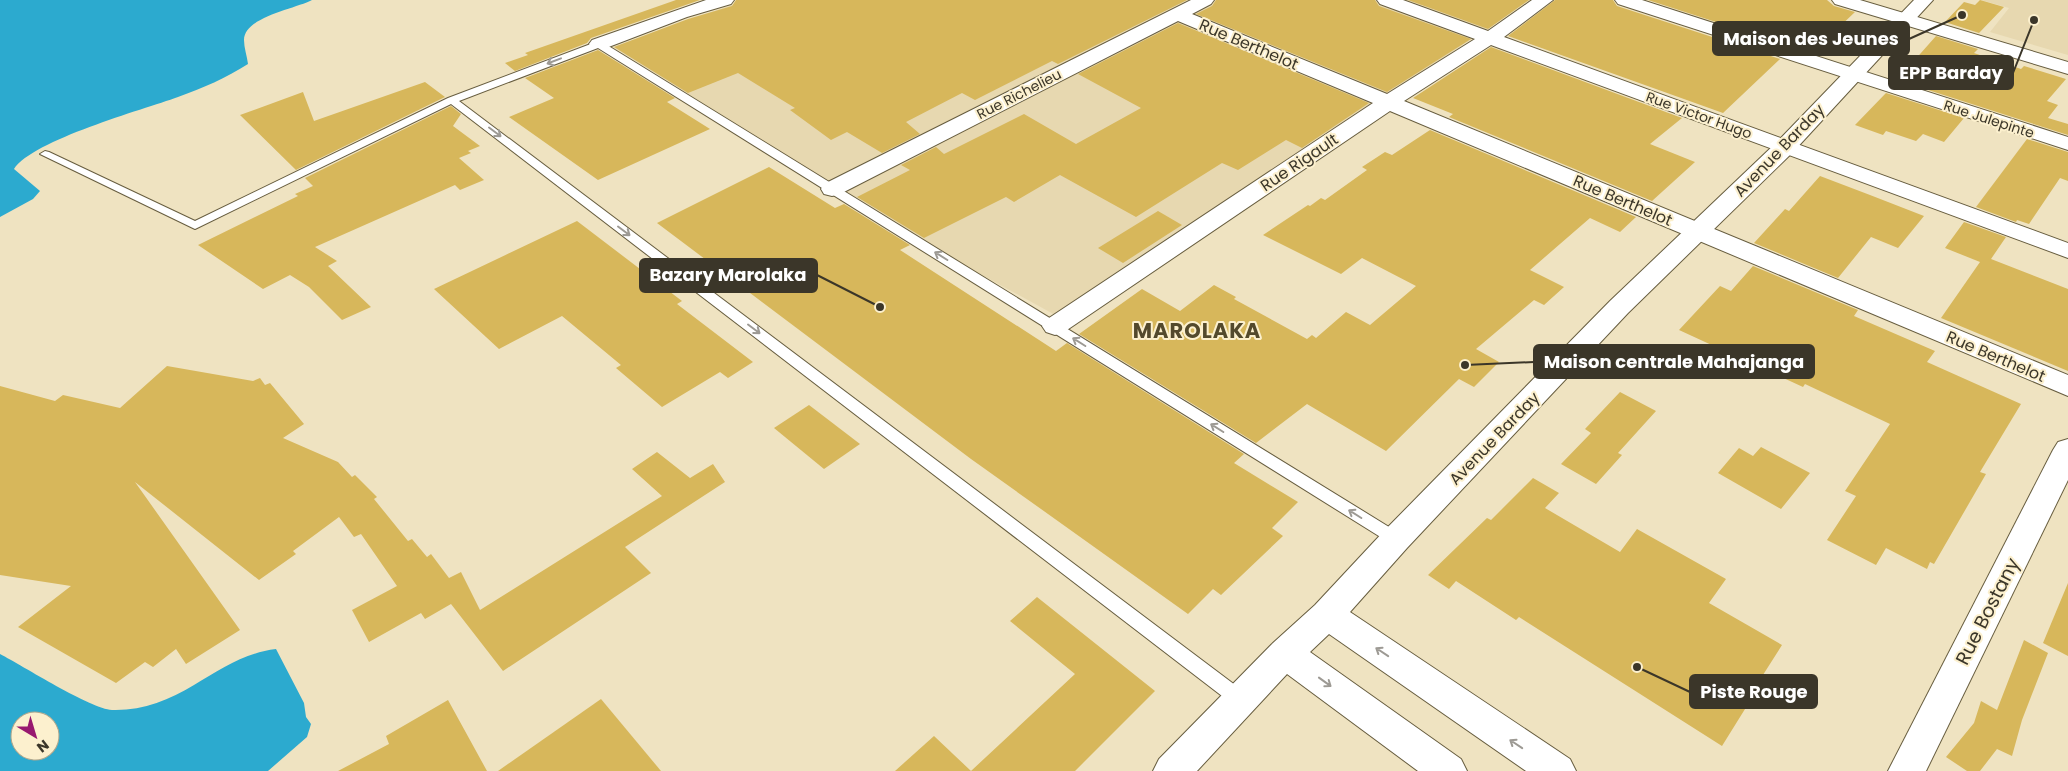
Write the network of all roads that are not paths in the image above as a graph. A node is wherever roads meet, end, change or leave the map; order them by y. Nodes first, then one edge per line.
1 (725, 0) edge
2 (1205, 0) edge
3 (1386, 0) edge
4 (1544, 0) edge
5 (1624, 0) edge
6 (1842, 0) edge
7 (1924, 0) edge
8 (1177, 14) junction
9 (1906, 19) junction
10 (1490, 38) junction
11 (599, 44) junction
12 (2068, 68) edge
13 (1852, 74) junction
14 (452, 100) junction
15 (1389, 102) junction
16 (2068, 144) edge
17 (1785, 147) junction
18 (45, 154) dead end
19 (832, 188) junction
20 (1698, 231) junction
21 (2068, 251) edge
22 (1054, 326) junction
23 (2068, 386) edge
24 (2068, 450) edge
25 (1396, 539) junction
26 (1327, 615) junction
27 (1285, 653) junction
28 (1241, 700) junction
29 (1172, 771) edge
30 (1448, 771) edge
31 (1557, 771) edge
32 (1906, 771) edge

1 - 11 street
2 - 8 street, Rue Richelieu
3 - 10 street, Rue Victor Hugo
4 - 10 street, Rue Rigault
5 - 13 street, Rue Julepinte
6 - 9 street
7 - 9 street, Avenue Barday
8 - 15 street, Rue Berthelot
8 - 19 street, Rue Richelieu
9 - 12 street
9 - 13 street, Avenue Barday
10 - 15 street, Rue Rigault
10 - 17 street, Rue Victor Hugo
11 -> 14 lane
11 - 19 lane
13 - 16 street, Rue Julepinte
13 - 17 street, Avenue Barday
14 - 18 lane
14 -> 28 lane
15 - 20 street, Rue Berthelot
15 - 22 street, Rue Rigault
17 - 20 street, Avenue Barday
17 - 21 street, Rue Victor Hugo
22 -> 19 lane
20 - 23 street, Rue Berthelot
20 - 25 street, Avenue Barday
25 -> 22 lane
24 - 32 street, Rue Bostany
25 - 26 street, Avenue Barday
26 - 27 street, Avenue Barday
31 -> 26 street
27 - 28 street, Avenue Barday
27 -> 30 street
28 - 29 street, Avenue Barday

